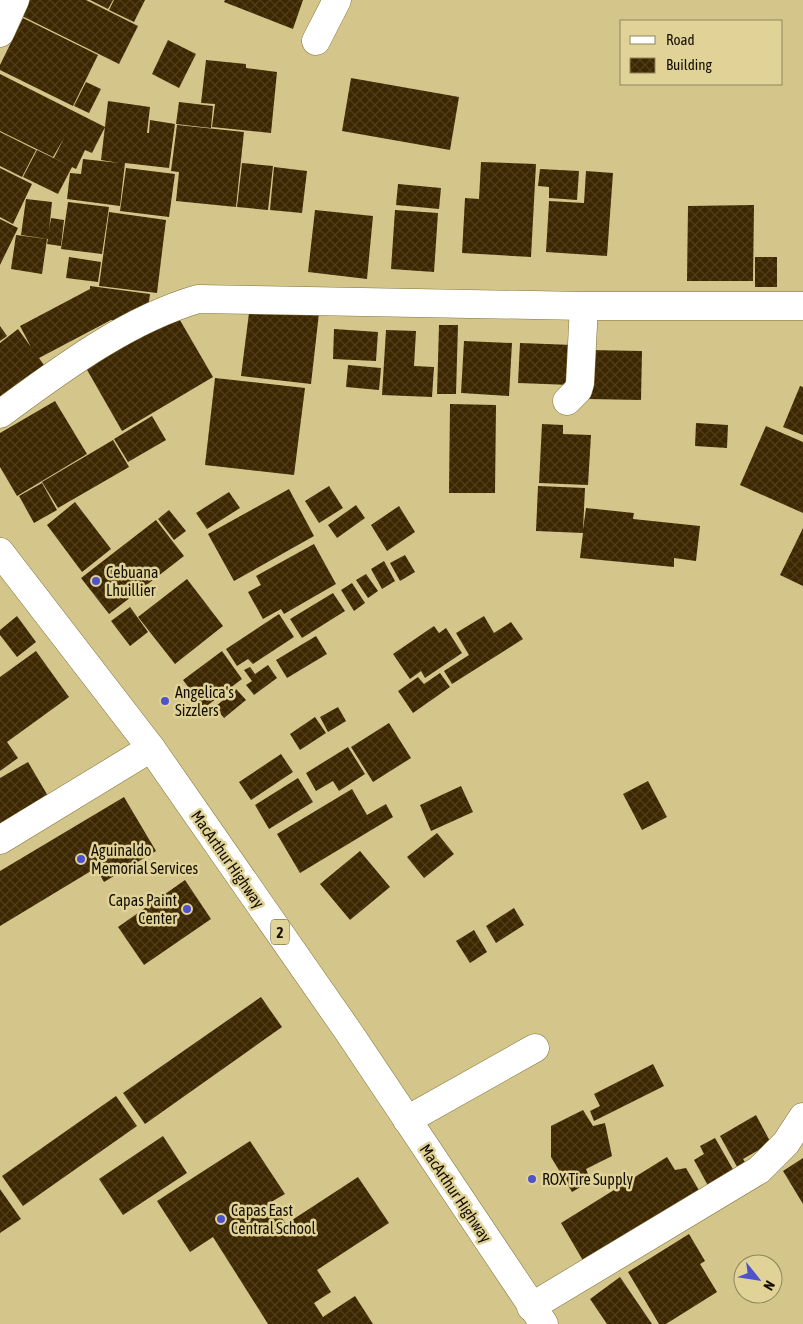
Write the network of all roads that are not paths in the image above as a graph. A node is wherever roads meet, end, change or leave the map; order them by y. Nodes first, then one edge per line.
1 (15, 0) edge
2 (337, 0) edge
3 (0, 32) edge
4 (316, 41) dead end
5 (584, 306) junction
6 (803, 306) edge
7 (567, 401) dead end
8 (0, 414) edge
9 (0, 552) edge
10 (151, 748) junction
11 (0, 840) edge
12 (535, 1048) dead end
13 (803, 1117) edge
14 (407, 1120) junction
15 (538, 1315) edge

1 - 3 main road
2 - 4 main road
5 - 6 main road
5 - 7 main road
5 - 8 main road
9 - 10 main road, MacArthur Highway / 2
10 - 11 main road
10 - 14 main road, MacArthur Highway / 2
12 - 14 main road
13 - 15 main road
14 - 15 main road, MacArthur Highway / 2

